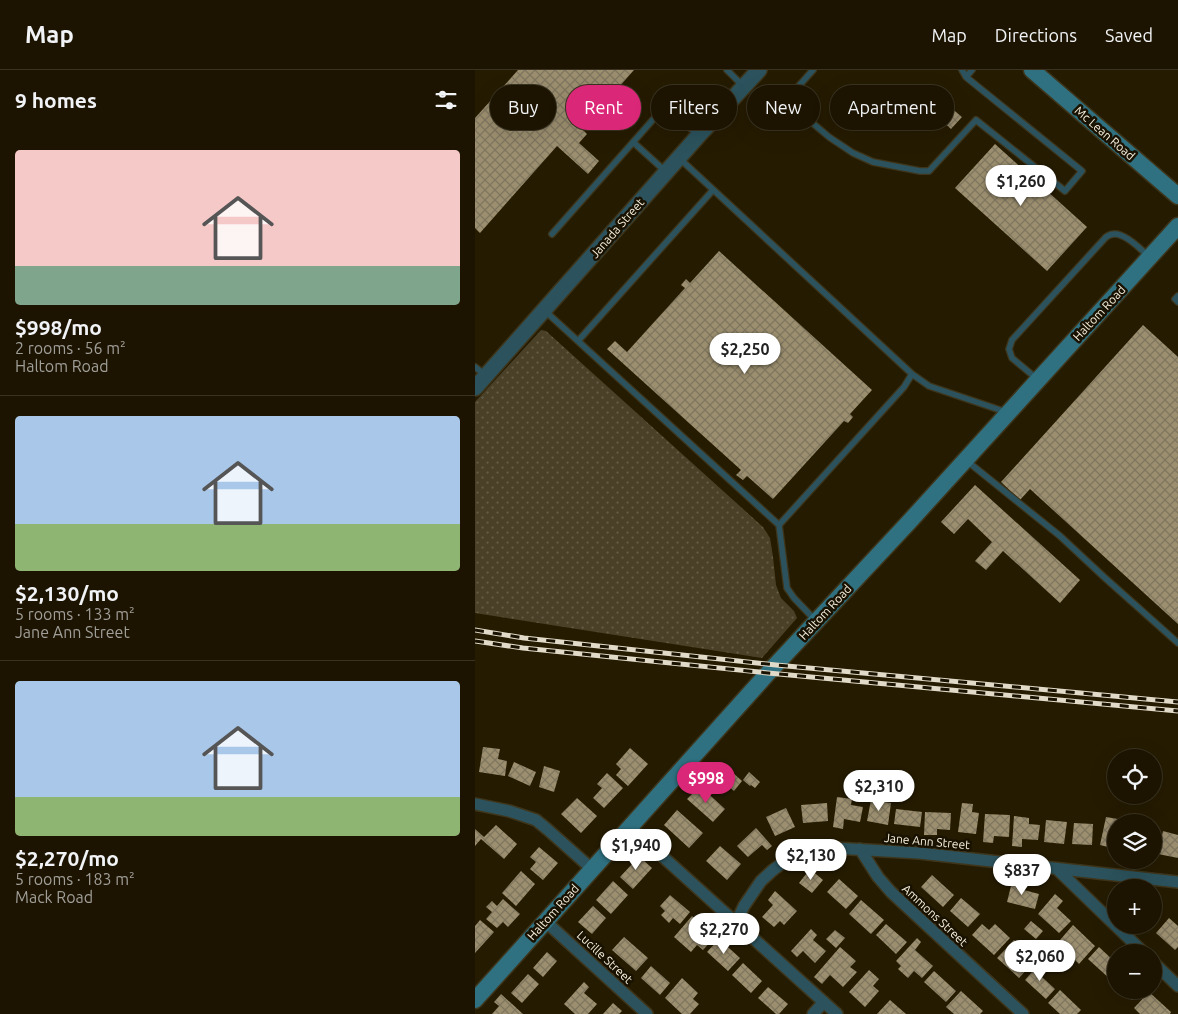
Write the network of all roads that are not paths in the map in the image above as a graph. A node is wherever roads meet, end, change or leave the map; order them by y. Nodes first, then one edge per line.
1 (727, 70) edge
2 (759, 70) edge
3 (813, 70) edge
4 (962, 70) edge
5 (972, 70) edge
6 (1032, 70) edge
7 (966, 77) junction
8 (744, 86) junction
9 (699, 135) junction
10 (633, 142) junction
11 (679, 158) junction
12 (666, 172) junction
13 (713, 190) junction
14 (1178, 196) edge
15 (1178, 226) edge
16 (552, 234) dead end
17 (1149, 257) junction
18 (1178, 296) edge
19 (1178, 302) edge
20 (544, 310) junction
21 (578, 341) junction
22 (481, 371) edge
23 (912, 374) junction
24 (1038, 379) junction
25 (475, 388) edge
26 (1008, 413) junction
27 (965, 460) junction
28 (779, 525) junction
29 (816, 622) junction
30 (1178, 643) edge
31 (475, 804) edge
32 (630, 827) junction
33 (859, 849) junction
34 (592, 869) junction
35 (1057, 869) junction
36 (1178, 882) edge
37 (545, 921) junction
38 (736, 923) junction
39 (1135, 944) edge
40 (1162, 971) edge
41 (1178, 986) edge
42 (475, 1000) edge
43 (824, 1002) junction
44 (647, 1014) edge
45 (813, 1014) edge
46 (837, 1014) edge
47 (1023, 1014) edge

1 - 8 lane
2 - 8 street, Janada Street
3 - 7 lane
4 - 7 lane
5 - 7 lane
6 - 14 main road, Mc Lean Road
8 - 9 street, Janada Street
9 - 10 lane
9 - 11 street, Janada Street
10 - 12 lane
10 - 16 lane
11 - 12 street, Janada Street
11 - 13 lane
12 - 20 street, Janada Street
13 - 21 lane
13 - 23 lane
15 - 17 main road, Haltom Road
17 - 24 main road, Haltom Road
17 - 24 lane
18 - 19 lane
20 - 21 lane
20 - 22 street, Janada Street
21 - 28 lane
22 - 25 street, Janada Street
23 - 26 lane
23 - 28 lane
24 - 26 main road, Haltom Road
26 - 27 main road, Haltom Road
27 - 29 main road, Haltom Road
27 - 30 lane
28 - 29 lane
29 - 32 main road, Haltom Road
31 - 34 street
32 - 34 main road, Haltom Road
32 - 38 street
33 - 35 street, Jane Ann Street
33 - 38 street, Jane Ann Street
33 - 47 street, Ammons Street
34 - 37 main road, Haltom Road
35 - 36 street, Jane Ann Street
35 - 39 street
37 - 42 main road, Haltom Road
37 - 44 street, Lucille Street
38 - 43 street
40 - 41 street
43 - 45 street
43 - 46 street

